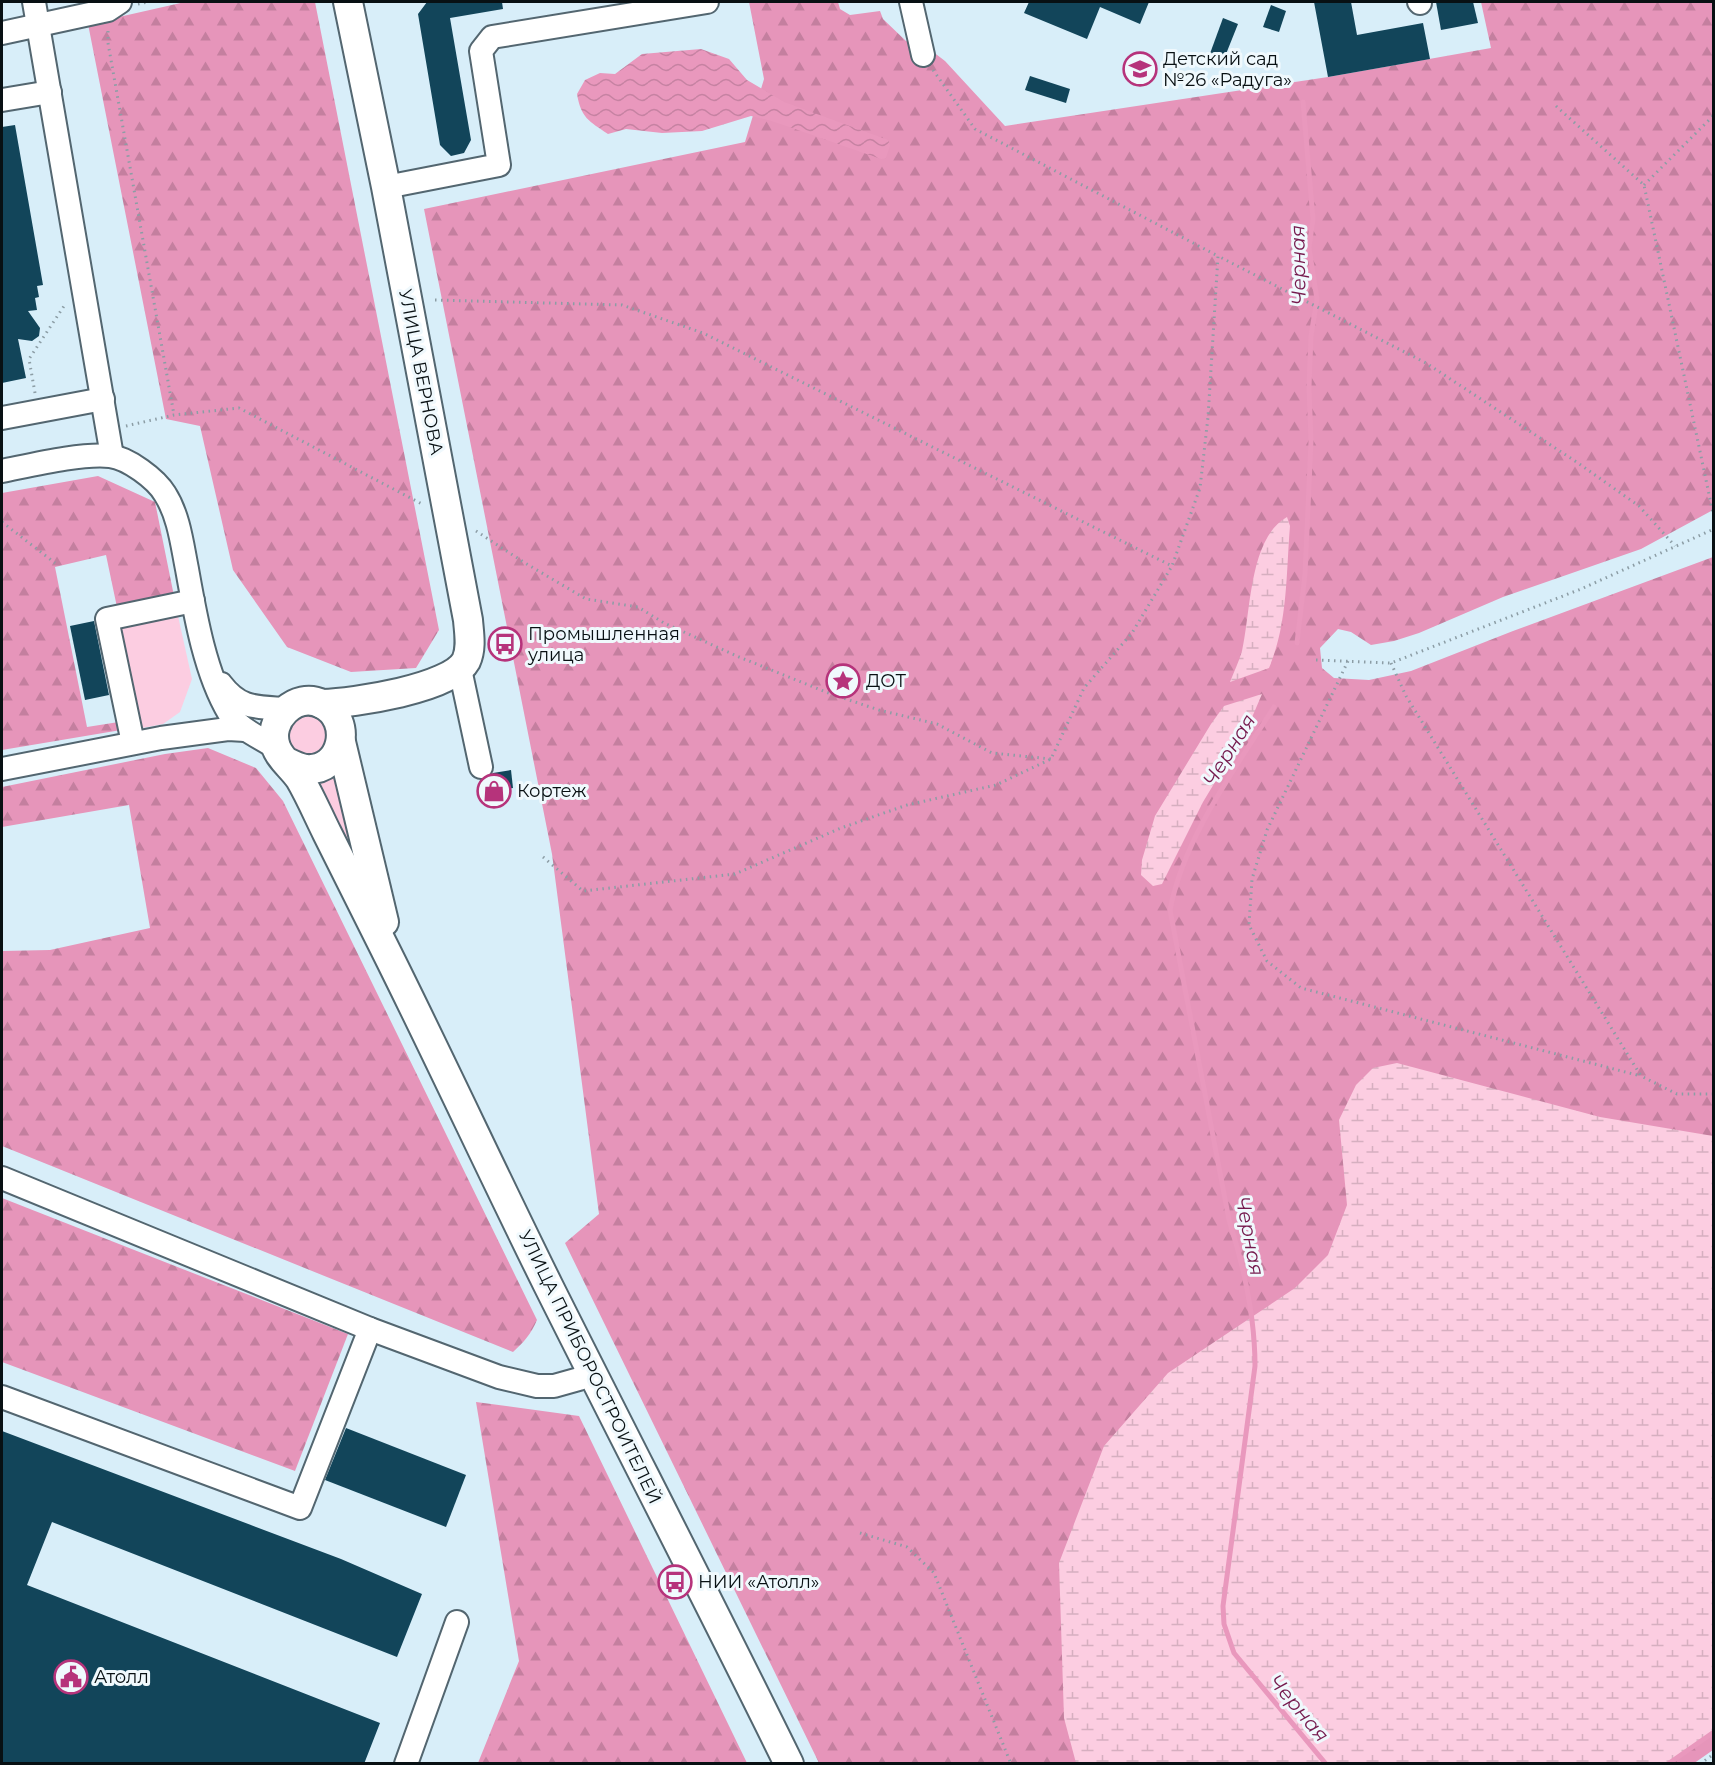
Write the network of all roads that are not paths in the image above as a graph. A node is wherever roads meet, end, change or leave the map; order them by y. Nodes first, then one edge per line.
1 (34, 2) edge
2 (348, 2) edge
3 (707, 2) edge
4 (911, 2) edge
5 (114, 6) edge
6 (38, 26) junction
7 (2, 33) edge
8 (923, 55) road end
9 (50, 92) junction
10 (2, 100) edge
11 (386, 187) junction
12 (103, 399) junction
13 (2, 418) edge
14 (112, 456) junction
15 (2, 471) edge
16 (193, 601) junction
17 (210, 669) junction
18 (460, 669) junction
19 (391, 694) junction
20 (322, 704) junction
21 (285, 709) junction
22 (245, 730) junction
23 (342, 737) junction
24 (133, 743) junction
25 (282, 755) junction
26 (481, 768) dead end
27 (2, 769) edge
28 (395, 968) junction
29 (2, 1178) edge
30 (370, 1329) junction
31 (592, 1372) junction
32 (2, 1397) edge
33 (458, 1622) dead end
34 (406, 1764) edge
35 (789, 1764) edge

1 - 6 street
2 - 11 main road, УЛИЦА ВЕРНОВА
3 - 11 street
4 - 8 street
5 - 6 street
6 - 7 street
6 - 9 street
9 - 10 street
9 - 12 street
11 - 18 main road, УЛИЦА ВЕРНОВА
12 - 13 street
12 - 14 street
14 - 15 street
14 - 16 street
16 - 17 street
16 - 24 street
17 - 21 street
17 - 22 street
18 - 19 main road
18 - 26 street
19 - 20 main road
19 - 23 main road
20 - 21 main road
20 - 23 main road
21 - 25 main road
22 - 24 street
22 - 25 street
23 - 25 main road
23 - 28 main road, УЛИЦА ПРИБОРОСТРОИТЕЛЕЙ
24 - 27 street
25 - 28 main road, УЛИЦА ПРИБОРОСТРОИТЕЛЕЙ
28 - 31 main road, УЛИЦА ПРИБОРОСТРОИТЕЛЕЙ
29 - 30 street
30 - 31 street
30 - 32 street
31 - 35 main road, УЛИЦА ПРИБОРОСТРОИТЕЛЕЙ
33 - 34 street

